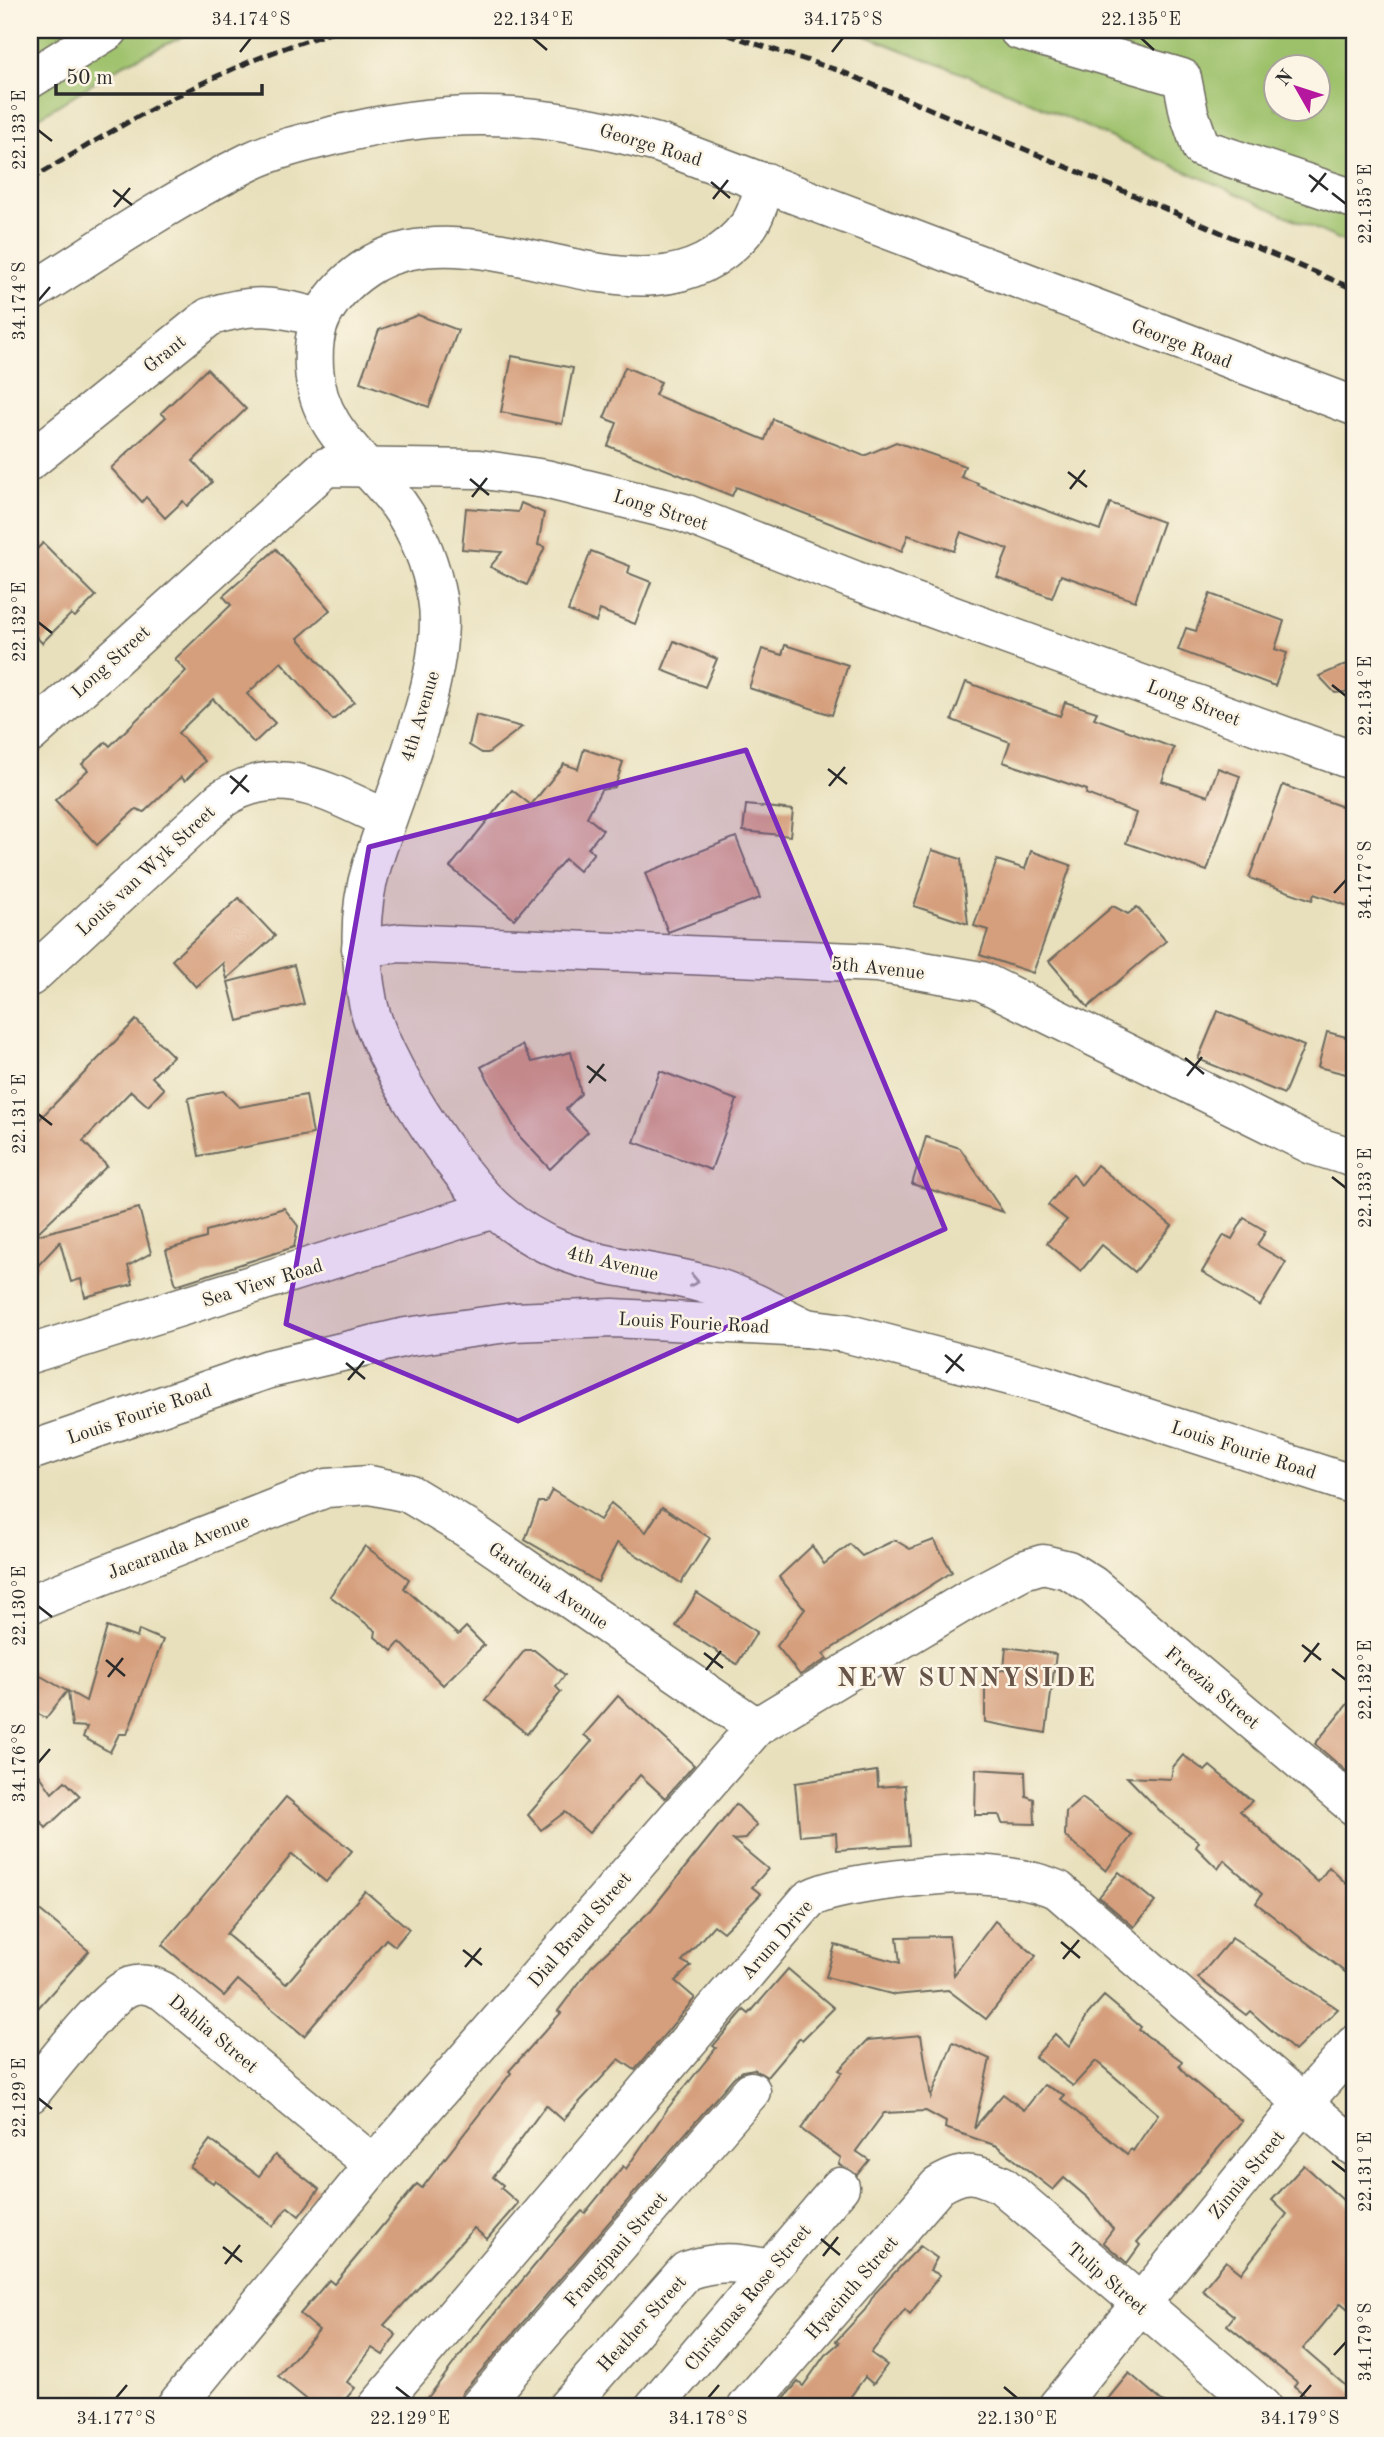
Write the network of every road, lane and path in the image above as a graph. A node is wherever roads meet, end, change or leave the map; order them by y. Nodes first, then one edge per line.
1 (109, 30) edge
2 (1018, 30) edge
3 (30, 79) edge
4 (765, 182) junction
5 (1354, 199) edge
6 (30, 293) edge
7 (320, 318) junction
8 (1354, 406) edge
9 (30, 461) edge
10 (366, 469) junction
11 (30, 734) edge
12 (1354, 761) edge
13 (387, 819) junction
14 (361, 948) junction
15 (30, 976) edge
16 (1354, 1158) edge
17 (494, 1209) junction
18 (806, 1328) junction
19 (30, 1354) edge
20 (1045, 1385) junction
21 (30, 1451) edge
22 (1354, 1485) edge
23 (326, 1488) joint
24 (1354, 1498) edge
25 (1068, 1570) joint
26 (30, 1604) edge
27 (756, 1727) junction
28 (1354, 1807) edge
29 (1354, 2045) edge
30 (751, 2091) dead end
31 (30, 2094) edge
32 (1303, 2103) junction
33 (1354, 2147) edge
34 (374, 2165) junction
35 (960, 2173) joint
36 (840, 2187) dead end
37 (769, 2269) junction
38 (1140, 2305) junction
39 (190, 2402) edge
40 (1251, 2404) edge
41 (377, 2407) edge
42 (479, 2407) edge
43 (567, 2407) edge
44 (654, 2407) edge
45 (747, 2407) edge
46 (1058, 2407) edge

1 - 3 street
2 - 5 street
4 - 6 street, George Road
4 - 7 street, 4th Avenue
4 - 8 street, George Road
7 - 9 street, Grant
7 - 10 street, 4th Avenue
10 - 11 street, Long Street
10 - 12 street, Long Street
10 - 13 street, 4th Avenue
13 - 14 street, 4th Avenue
13 - 15 street, Louis van Wyk Street
14 - 16 street, 5th Avenue
14 - 17 street, 4th Avenue
17 -> 18 street, 4th Avenue
17 - 19 street, Sea View Road
18 - 20 street, Louis Fourie Road
18 - 21 street, Louis Fourie Road
20 - 22 street, Louis Fourie Road
20 - 24 street
23 - 26 street, Jacaranda Avenue
23 - 27 street, Gardenia Avenue
25 - 27 street, Dial Brand Street
25 - 28 street, Freezia Street
27 - 34 street, Dial Brand Street
29 - 32 street, Zinnia Street
30 - 42 street, Frangipani Street
31 - 34 street, Dahlia Street
32 - 33 street, Arum Drive
32 - 38 street, Zinnia Street
32 - 41 street, Arum Drive
34 - 39 street, Dial Brand Street
35 - 38 street, Tulip Street
35 - 45 street, Hyacinth Street
36 - 37 street, Christmas Rose Street
37 - 43 street, Heather Street
37 - 44 street, Christmas Rose Street
38 - 40 street, Tulip Street
38 - 46 street, Zinnia Street

